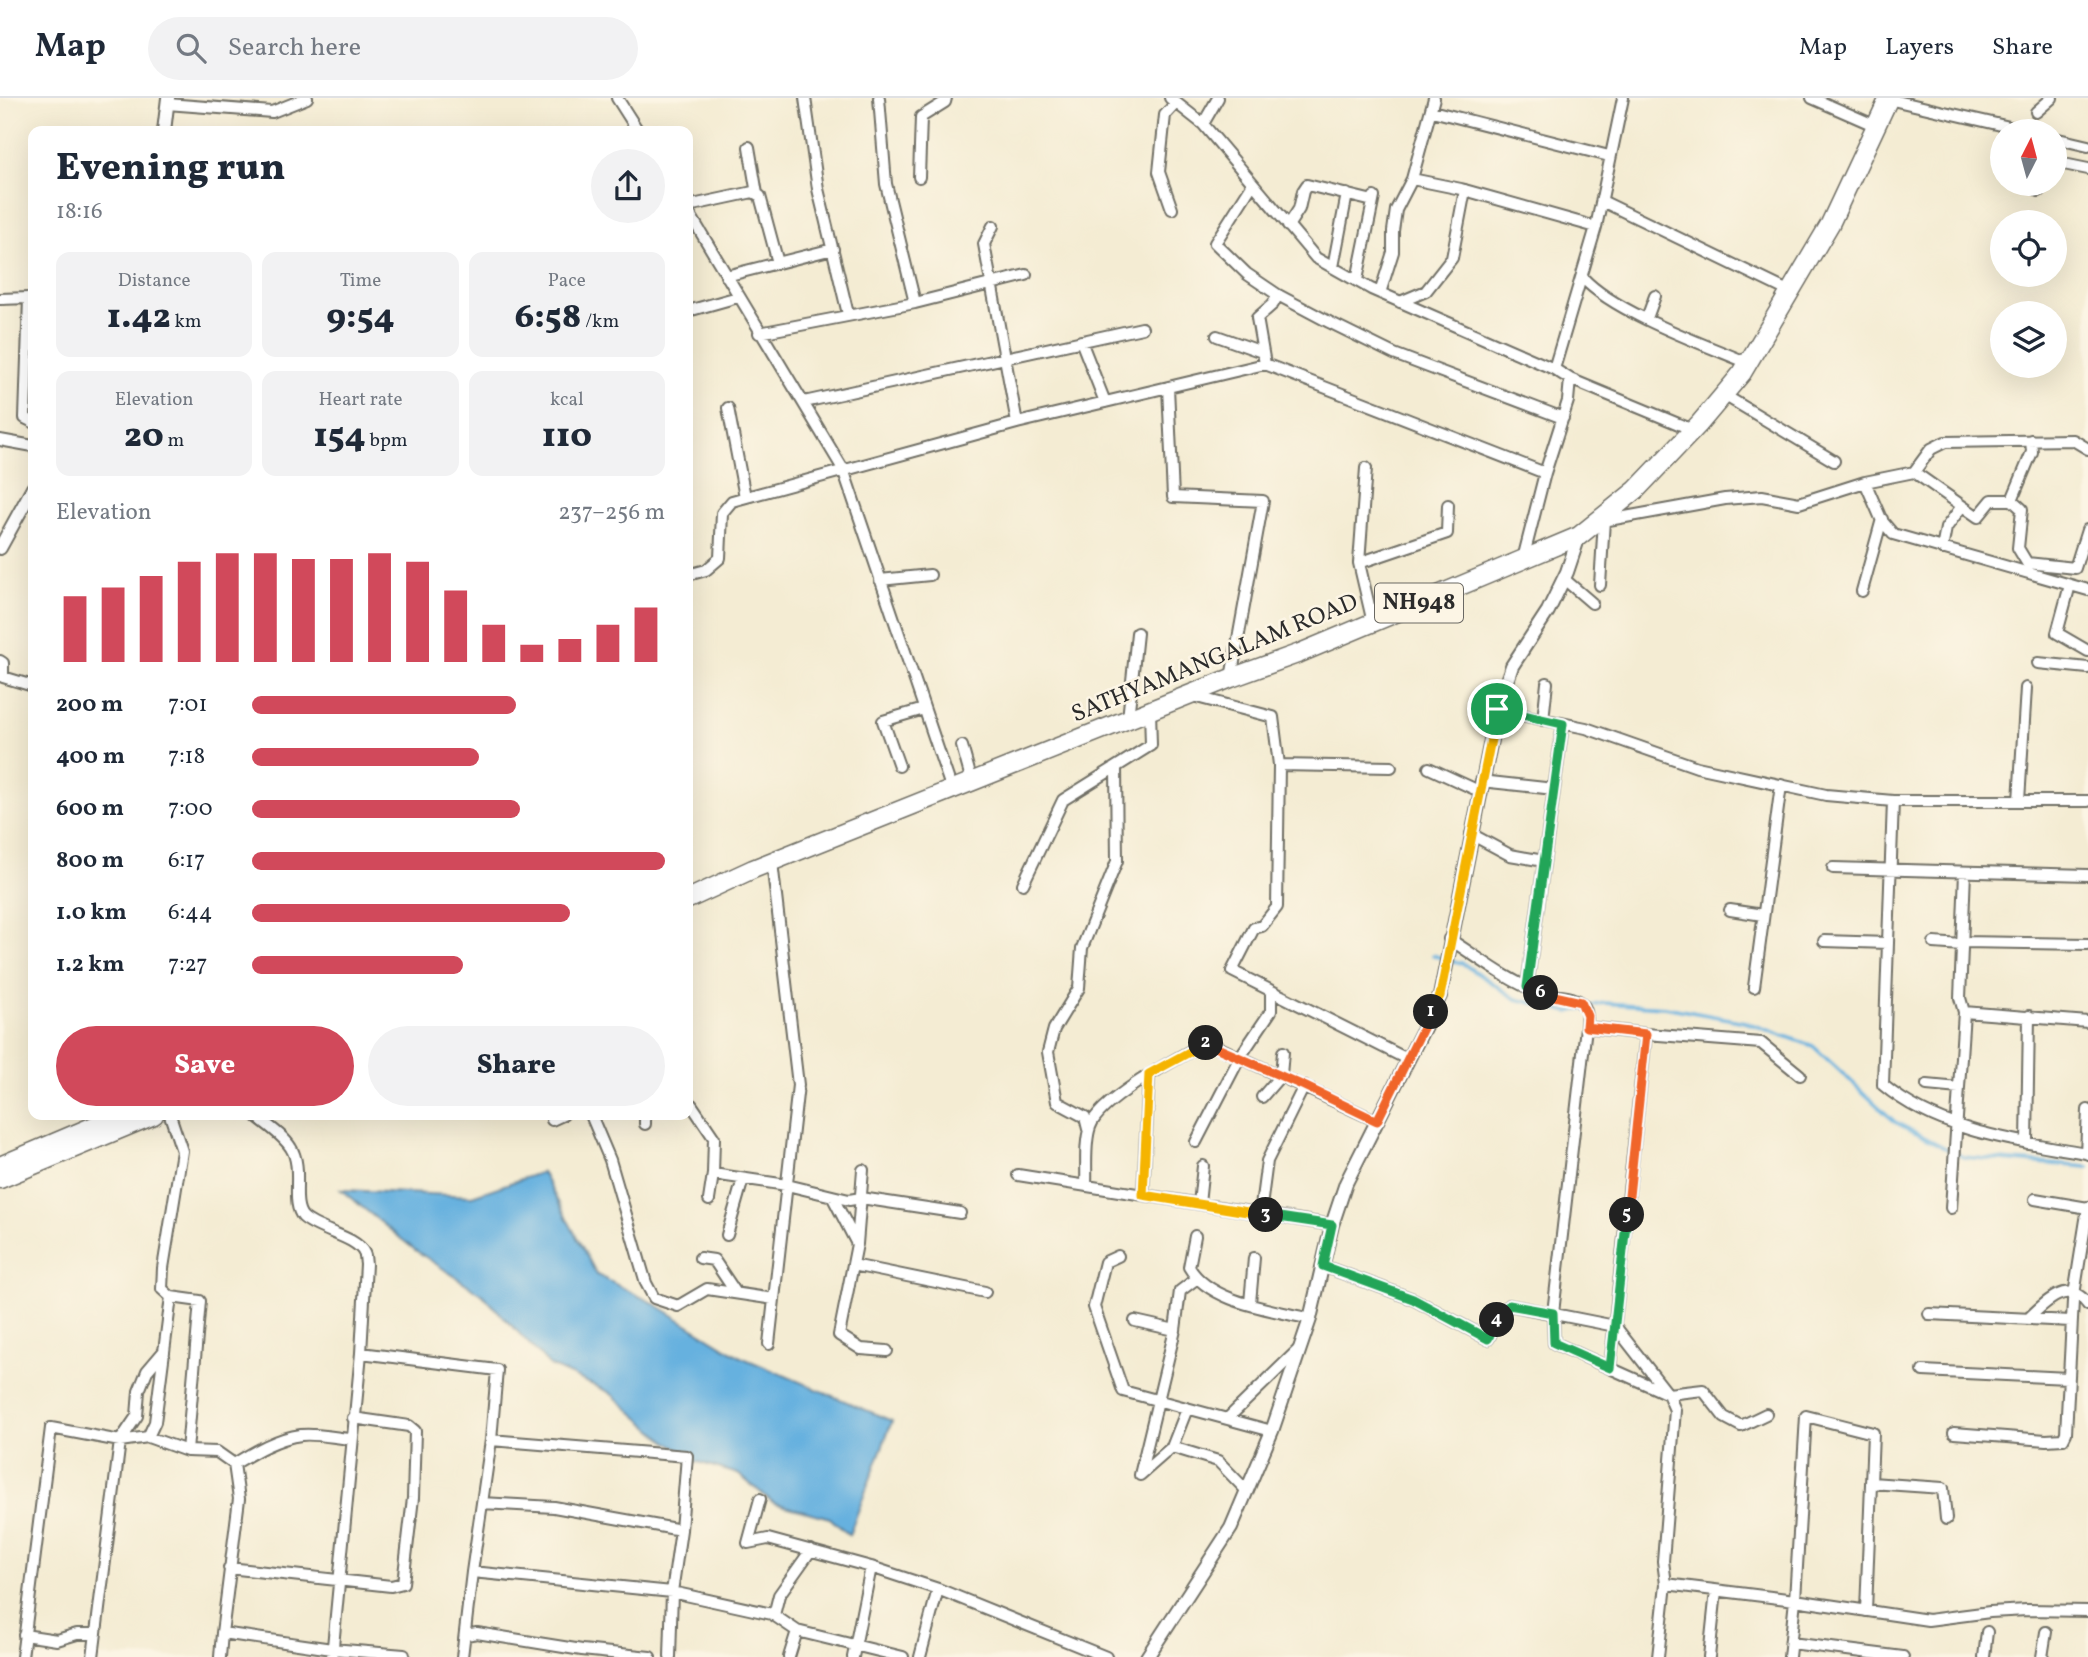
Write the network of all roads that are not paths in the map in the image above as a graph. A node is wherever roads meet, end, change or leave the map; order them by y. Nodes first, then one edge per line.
1 (307, 98) edge
2 (617, 98) edge
3 (805, 98) edge
4 (879, 98) edge
5 (946, 98) edge
6 (1218, 98) edge
7 (1434, 98) edge
8 (1623, 98) edge
9 (1889, 98) edge
10 (2052, 98) edge
11 (1816, 99) edge
12 (1173, 100) edge
13 (168, 101) edge
14 (1432, 111) junction
15 (2036, 112) dead end
16 (1990, 122) edge
17 (1203, 124) junction
18 (165, 126) edge
19 (635, 126) edge
20 (1876, 126) junction
21 (2067, 141) edge
22 (2088, 146) edge
23 (749, 147) dead end
24 (1609, 156) junction
25 (2067, 165) edge
26 (2088, 169) edge
27 (919, 177) dead end
28 (1412, 178) junction
29 (1252, 185) junction
30 (1465, 190) junction
31 (757, 194) junction
32 (1347, 194) junction
33 (1602, 201) junction
34 (693, 208) edge
35 (1172, 209) dead end
36 (693, 218) edge
37 (993, 226) dead end
38 (1288, 226) junction
39 (1596, 227) junction
40 (833, 249) junction
41 (778, 263) junction
42 (1333, 267) junction
43 (1026, 275) dead end
44 (726, 276) junction
45 (1583, 278) junction
46 (1357, 280) junction
47 (992, 284) junction
48 (1790, 292) junction
49 (1380, 293) junction
50 (1278, 295) junction
51 (1655, 296) dead end
52 (28, 297) edge
53 (738, 297) junction
54 (0, 299) edge
55 (1401, 302) junction
56 (915, 303) junction
57 (693, 310) edge
58 (848, 314) junction
59 (1647, 318) junction
60 (1142, 328) dead end
61 (759, 333) junction
62 (1217, 336) dead end
63 (1081, 341) junction
64 (1262, 352) junction
65 (1005, 357) junction
66 (28, 358) edge
67 (1748, 363) junction
68 (1265, 364) junction
69 (1555, 369) junction
70 (1570, 379) junction
71 (1168, 387) junction
72 (1724, 395) junction
73 (804, 402) junction
74 (1105, 402) junction
75 (728, 408) dead end
76 (1563, 418) junction
77 (28, 420) edge
78 (1017, 422) junction
79 (1693, 430) junction
80 (0, 440) edge
81 (2031, 440) junction
82 (28, 445) edge
83 (2088, 449) edge
84 (1834, 461) dead end
85 (1366, 468) dead end
86 (843, 469) junction
87 (1914, 472) junction
88 (1545, 473) junction
89 (1865, 482) junction
90 (28, 497) edge
91 (745, 497) junction
92 (2012, 500) junction
93 (1448, 505) dead end
94 (1962, 506) junction
95 (1882, 519) junction
96 (1601, 521) junction
97 (2087, 530) edge
98 (1579, 536) junction
99 (0, 548) edge
100 (1942, 549) junction
101 (1522, 559) junction
102 (1359, 562) junction
103 (693, 574) edge
104 (930, 575) dead end
105 (1564, 579) junction
106 (880, 580) junction
107 (2070, 584) junction
108 (1600, 585) dead end
109 (2088, 590) edge
110 (1862, 591) dead end
111 (1592, 603) dead end
112 (1373, 623) junction
113 (1137, 633) dead end
114 (2088, 651) edge
115 (0, 661) edge
116 (2038, 663) dead end
117 (2088, 668) edge
118 (1231, 678) junction
119 (1547, 683) dead end
120 (28, 684) edge
121 (2026, 688) dead end
122 (1189, 695) junction
123 (924, 709) junction
124 (1497, 709) junction
125 (1150, 710) junction
126 (1128, 719) junction
127 (1543, 720) junction
128 (1563, 724) junction
129 (962, 746) dead end
130 (1279, 765) junction
131 (899, 766) dead end
132 (1116, 767) junction
133 (1391, 767) dead end
134 (1429, 768) dead end
135 (972, 782) junction
136 (1781, 785) junction
137 (1480, 786) junction
138 (1554, 789) junction
139 (952, 790) junction
140 (2088, 798) edge
141 (1893, 801) junction
142 (2019, 801) junction
143 (1471, 834) junction
144 (1544, 861) junction
145 (772, 862) junction
146 (1833, 868) dead end
147 (753, 869) junction
148 (1891, 869) junction
149 (1965, 872) junction
150 (2088, 875) edge
151 (1023, 884) dead end
152 (693, 886) edge
153 (693, 898) edge
154 (1730, 910) dead end
155 (1763, 915) junction
156 (1449, 939) junction
157 (1824, 941) dead end
158 (1888, 943) junction
159 (1934, 943) dead end
160 (1962, 943) junction
161 (2088, 944) edge
162 (1527, 987) junction
163 (1754, 987) dead end
164 (1271, 991) junction
165 (1964, 1012) junction
166 (2029, 1016) junction
167 (2088, 1022) edge
168 (1586, 1027) junction
169 (1646, 1034) junction
170 (1283, 1052) dead end
171 (1240, 1057) junction
172 (1407, 1059) junction
173 (1149, 1074) junction
174 (1281, 1075) junction
175 (1800, 1075) dead end
176 (1304, 1086) junction
177 (1927, 1086) dead end
178 (1959, 1088) junction
179 (1262, 1097) dead end
180 (693, 1107) edge
181 (2088, 1110) edge
182 (108, 1120) edge
183 (142, 1120) edge
184 (172, 1120) edge
185 (260, 1120) edge
186 (593, 1120) edge
187 (1377, 1121) junction
188 (1956, 1125) junction
189 (1088, 1129) junction
190 (1196, 1142) dead end
191 (2027, 1143) junction
192 (2087, 1154) edge
193 (0, 1166) edge
194 (1203, 1166) dead end
195 (863, 1170) dead end
196 (713, 1174) junction
197 (1018, 1175) dead end
198 (0, 1179) edge
199 (743, 1179) junction
200 (787, 1185) junction
201 (1086, 1186) junction
202 (1143, 1195) junction
203 (832, 1196) junction
204 (861, 1198) junction
205 (2035, 1199) dead end
206 (709, 1200) dead end
207 (1199, 1204) junction
208 (1951, 1208) dead end
209 (2088, 1208) edge
210 (960, 1213) dead end
211 (1260, 1214) junction
212 (1332, 1225) junction
213 (727, 1235) dead end
214 (1195, 1236) dead end
215 (857, 1244) junction
216 (1118, 1256) dead end
217 (700, 1258) dead end
218 (1254, 1258) dead end
219 (853, 1265) junction
220 (1323, 1266) junction
221 (2083, 1269) edge
222 (1196, 1279) junction
223 (985, 1292) dead end
224 (736, 1293) junction
225 (2074, 1293) junction
226 (171, 1297) junction
227 (774, 1299) junction
228 (1250, 1303) junction
229 (2088, 1305) edge
230 (1553, 1313) junction
231 (1929, 1314) dead end
232 (1310, 1319) junction
233 (2028, 1319) junction
234 (1136, 1321) dead end
235 (2071, 1321) junction
236 (1615, 1326) junction
237 (1175, 1330) junction
238 (769, 1344) dead end
239 (1299, 1349) junction
240 (164, 1351) junction
241 (887, 1351) dead end
242 (361, 1353) junction
243 (1610, 1368) junction
244 (1923, 1371) dead end
245 (2068, 1378) junction
246 (1668, 1394) junction
247 (1158, 1401) junction
248 (1188, 1409) junction
249 (1766, 1414) dead end
250 (353, 1418) junction
251 (1227, 1419) junction
252 (1272, 1431) junction
253 (1954, 1433) dead end
254 (148, 1437) junction
255 (351, 1439) junction
256 (491, 1440) junction
257 (120, 1441) junction
258 (1172, 1447) junction
259 (187, 1451) junction
260 (234, 1464) junction
261 (1871, 1483) junction
262 (1246, 1490) junction
263 (760, 1499) dead end
264 (482, 1503) junction
265 (1946, 1519) dead end
266 (681, 1530) junction
267 (811, 1550) junction
268 (871, 1567) junction
269 (229, 1569) junction
270 (472, 1572) junction
271 (339, 1581) junction
272 (1666, 1584) junction
273 (938, 1590) junction
274 (1716, 1591) junction
275 (672, 1592) junction
276 (1795, 1600) junction
277 (1866, 1611) junction
278 (2088, 1611) edge
279 (774, 1615) junction
280 (797, 1631) junction
281 (1987, 1632) dead end
282 (2046, 1632) dead end
283 (222, 1633) junction
284 (96, 1634) junction
285 (466, 1634) junction
286 (24, 1636) junction
287 (1791, 1643) junction
288 (855, 1645) junction
289 (332, 1653) edge
290 (404, 1656) edge
291 (22, 1657) edge
292 (93, 1657) edge
293 (219, 1657) edge
294 (418, 1657) edge
295 (461, 1657) edge
296 (650, 1657) edge
297 (670, 1657) edge
298 (789, 1657) edge
299 (853, 1657) edge
300 (903, 1657) edge
301 (920, 1657) edge
302 (1106, 1657) edge
303 (1147, 1657) edge
304 (1658, 1657) edge
305 (1709, 1657) edge
306 (1789, 1657) edge
307 (1903, 1657) edge
308 (1984, 1657) edge
309 (2042, 1657) edge

1 - 13 street
2 - 19 street
3 - 40 street
4 - 56 street
5 - 27 street
6 - 17 street
7 - 14 street
8 - 24 street
9 - 16 street
9 - 20 highway, SATHYAMANGALAM ROAD / NH948
10 - 15 street
11 - 20 street
12 - 17 street
12 - 35 street
13 - 18 street
14 - 24 street
14 - 28 street
17 - 29 street
20 - 48 highway, SATHYAMANGALAM ROAD / NH948
21 - 22 street
23 - 31 street
24 - 33 street
25 - 26 street
28 - 30 street
28 - 49 street
29 - 38 street
29 - 50 street
30 - 39 street
30 - 55 street
31 - 34 street
31 - 41 street
32 - 38 street
32 - 42 street
32 - 46 street
33 - 39 street
33 - 48 street
36 - 44 street
37 - 47 street
38 - 42 street
39 - 45 street
40 - 41 street
40 - 58 street
41 - 44 street
42 - 46 street
43 - 47 street
44 - 53 street
45 - 59 street
45 - 69 street
46 - 49 street
47 - 56 street
47 - 65 street
48 - 67 highway, SATHYAMANGALAM ROAD / NH948
49 - 55 street
50 - 64 street
50 - 76 street
51 - 59 street
52 - 54 street
53 - 57 street
53 - 61 street
55 - 69 street
56 - 58 street
58 - 61 street
59 - 67 street
60 - 63 street
61 - 73 street
62 - 64 street
63 - 65 street
63 - 74 street
64 - 68 street
65 - 73 street
65 - 78 street
66 - 77 street
67 - 72 highway, SATHYAMANGALAM ROAD / NH948
68 - 71 street
68 - 88 street
69 - 70 street
70 - 76 street
70 - 79 street
71 - 74 street
71 - 118 street
72 - 79 highway, SATHYAMANGALAM ROAD / NH948
72 - 84 street
73 - 86 street
74 - 78 street
75 - 91 street
76 - 88 street
78 - 86 street
79 - 96 highway, SATHYAMANGALAM ROAD / NH948
80 - 82 street
81 - 83 street
81 - 87 street
81 - 92 street
85 - 102 street
86 - 91 street
86 - 106 street
87 - 89 street
87 - 94 street
88 - 101 street
89 - 95 street
89 - 96 street
90 - 99 street
91 - 103 street
92 - 94 street
92 - 97 street
93 - 102 street
94 - 100 street
95 - 100 street
95 - 110 street
96 - 98 highway, SATHYAMANGALAM ROAD / NH948
96 - 108 street
98 - 101 highway, SATHYAMANGALAM ROAD / NH948
98 - 105 street
100 - 107 street
101 - 112 highway, SATHYAMANGALAM ROAD / NH948
102 - 112 street
104 - 106 street
105 - 111 street
105 - 124 street
106 - 123 street
107 - 109 street
107 - 114 street
112 - 118 highway, SATHYAMANGALAM ROAD / NH948
113 - 126 street
115 - 120 street
116 - 117 street
118 - 122 highway, SATHYAMANGALAM ROAD / NH948
119 - 127 street
121 - 142 street
122 - 125 highway, SATHYAMANGALAM ROAD / NH948
122 - 130 street
123 - 131 street
123 - 139 street
124 - 127 street
124 - 137 street
125 - 126 highway, SATHYAMANGALAM ROAD / NH948
125 - 132 street
126 - 135 highway, SATHYAMANGALAM ROAD / NH948
127 - 128 street
128 - 136 street
128 - 138 street
129 - 135 street
130 - 133 street
130 - 164 street
132 - 151 street
132 - 189 street
134 - 137 street
135 - 139 highway, SATHYAMANGALAM ROAD / NH948
136 - 141 street
136 - 155 street
137 - 138 street
137 - 143 street
138 - 144 street
139 - 145 highway, SATHYAMANGALAM ROAD / NH948
140 - 142 street
141 - 142 street
141 - 148 street
143 - 144 street
143 - 156 street
144 - 162 street
145 - 147 highway, SATHYAMANGALAM ROAD / NH948
145 - 200 street
146 - 148 street
147 - 152 highway, SATHYAMANGALAM ROAD / NH948
147 - 153 highway, SATHYAMANGALAM ROAD / NH948
148 - 149 street
148 - 158 street
149 - 150 street
149 - 160 street
154 - 155 street
155 - 163 street
156 - 162 street
156 - 172 street
157 - 158 street
158 - 188 street
159 - 160 street
160 - 161 street
160 - 165 street
162 - 168 street
164 - 171 street
164 - 172 street
165 - 166 street
165 - 178 street
166 - 167 street
166 - 191 street
168 - 169 street
168 - 230 street
169 - 175 street
169 - 236 street
170 - 174 street
171 - 173 street
171 - 174 street
171 - 190 street
172 - 187 street
173 - 189 street
173 - 202 street
174 - 176 street
174 - 179 street
176 - 187 street
176 - 211 street
177 - 178 street
178 - 188 street
180 - 196 street
181 - 192 street
182 - 193 highway
183 - 198 highway
184 - 226 street
185 - 242 street
186 - 224 street
187 - 212 street
188 - 191 street
188 - 208 street
189 - 201 street
191 - 192 street
194 - 207 street
195 - 204 street
196 - 199 street
196 - 206 street
197 - 201 street
199 - 200 street
199 - 213 street
200 - 203 street
200 - 227 street
201 - 202 street
202 - 207 street
203 - 204 street
203 - 215 street
204 - 210 street
204 - 215 street
205 - 209 street
207 - 211 street
209 - 221 street
211 - 212 street
212 - 220 street
214 - 222 street
215 - 219 street
216 - 247 street
217 - 224 street
218 - 228 street
219 - 223 street
219 - 241 street
220 - 230 street
220 - 232 street
221 - 225 street
222 - 228 street
222 - 237 street
224 - 227 street
225 - 229 street
225 - 233 street
225 - 235 street
226 - 240 street
226 - 259 street
227 - 238 street
228 - 232 street
230 - 236 street
230 - 243 street
231 - 233 street
232 - 239 street
233 - 235 street
234 - 237 street
235 - 245 street
236 - 243 street
236 - 246 street
237 - 247 street
239 - 251 street
239 - 252 street
240 - 254 street
240 - 257 street
242 - 250 street
242 - 256 street
243 - 246 street
244 - 245 street
245 - 253 street
246 - 249 street
246 - 272 street
247 - 248 street
247 - 258 street
248 - 251 street
248 - 258 street
250 - 255 street
250 - 271 street
251 - 252 street
252 - 262 street
254 - 257 street
254 - 259 street
255 - 260 street
255 - 271 street
256 - 264 street
256 - 266 street
257 - 284 street
257 - 286 street
258 - 262 street
259 - 260 street
260 - 269 street
261 - 265 street
261 - 276 street
261 - 277 street
262 - 303 street
263 - 267 street
264 - 266 street
264 - 270 street
266 - 275 street
267 - 268 street
267 - 279 street
268 - 273 street
268 - 288 street
269 - 271 street
269 - 283 street
270 - 275 street
270 - 285 street
271 - 289 street
272 - 274 street
272 - 304 street
273 - 301 street
273 - 302 street
274 - 276 street
274 - 305 street
275 - 279 street
275 - 297 street
276 - 277 street
276 - 287 street
277 - 278 street
279 - 280 street
280 - 288 street
280 - 298 street
281 - 308 street
282 - 309 street
283 - 289 street
283 - 293 street
284 - 286 street
284 - 292 street
285 - 295 street
285 - 296 street
286 - 291 street
287 - 306 street
287 - 307 street
288 - 299 street
288 - 300 street
289 - 290 street
290 - 294 street

